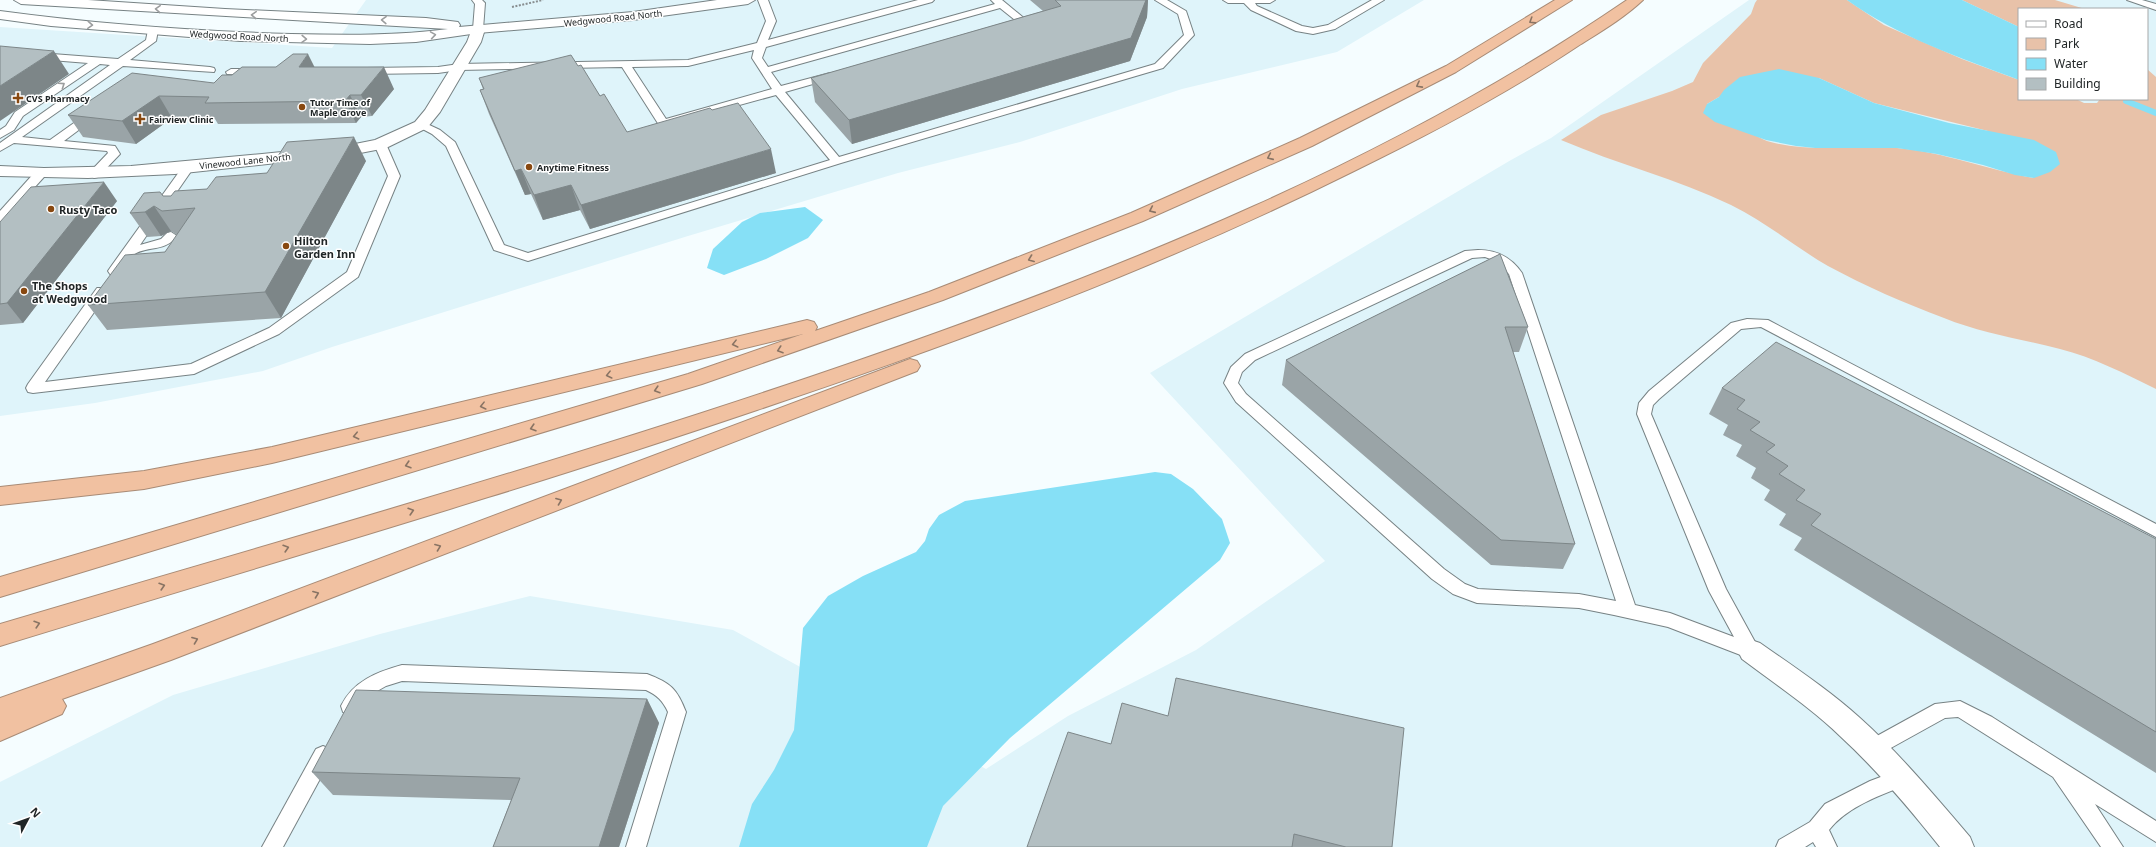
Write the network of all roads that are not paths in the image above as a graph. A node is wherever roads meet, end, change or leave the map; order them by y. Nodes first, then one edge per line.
1 (21, 0) edge
2 (477, 0) edge
3 (748, 0) edge
4 (763, 0) edge
5 (929, 0) edge
6 (1160, 0) edge
7 (1228, 0) edge
8 (1248, 0) edge
9 (1270, 0) edge
10 (1379, 0) edge
11 (1565, 0) edge
12 (1636, 0) edge
13 (2132, 0) edge
14 (998, 2) edge
15 (2156, 7) edge
16 (0, 15) edge
17 (51, 22) junction
18 (0, 23) edge
19 (478, 29) junction
20 (154, 30) junction
21 (993, 31) edge
22 (761, 45) junction
23 (0, 61) edge
24 (98, 61) junction
25 (121, 63) junction
26 (624, 63) junction
27 (162, 66) junction
28 (459, 67) junction
29 (210, 70) dead end
30 (358, 71) edge
31 (764, 71) junction
32 (231, 72) dead end
33 (271, 72) edge
34 (840, 74) edge
35 (149, 75) edge
36 (778, 91) junction
37 (104, 107) edge
38 (421, 125) junction
39 (0, 135) edge
40 (12, 140) junction
41 (53, 143) junction
42 (380, 144) junction
43 (0, 148) edge
44 (837, 161) junction
45 (188, 167) junction
46 (0, 171) edge
47 (40, 174) junction
48 (94, 174) junction
49 (6, 205) edge
50 (0, 218) edge
51 (1215, 230) junction
52 (171, 236) dead end
53 (129, 252) junction
54 (936, 296) junction
55 (0, 496) edge
56 (2156, 531) edge
57 (0, 587) edge
58 (1628, 611) junction
59 (0, 635) edge
60 (1751, 651) junction
61 (162, 652) junction
62 (0, 710) edge
63 (342, 719) edge
64 (0, 729) edge
65 (331, 739) edge
66 (1873, 748) junction
67 (2060, 771) junction
68 (1902, 778) junction
69 (1817, 829) junction
70 (2156, 832) edge
71 (272, 847) edge
72 (636, 847) edge
73 (1786, 847) edge
74 (1827, 847) edge
75 (1959, 847) edge
76 (2113, 847) edge

19 -> 1 street, Wedgwood Road North
2 - 19 lane
3 - 19 street, Wedgwood Road North
4 - 22 lane
5 - 22 lane
6 - 44 lane
7 - 8 lane
8 - 9 lane
8 - 10 lane
11 -> 54 highway
12 - 51 highway
13 - 15 lane
14 - 21 lane
14 - 31 lane
16 - 17 street, Wedgwood Road North
17 - 18 street
17 -> 20 street, Wedgwood Road North
20 -> 19 street, Wedgwood Road North
19 - 28 street, Vinewood Lane North
20 - 25 lane
22 - 26 lane
22 - 31 lane
23 - 24 lane
24 - 25 lane
39 -> 24 lane
25 - 27 lane
25 - 40 lane
26 - 28 lane
26 - 36 lane
27 - 29 lane
27 - 35 lane
28 - 30 lane
28 - 38 street, Vinewood Lane North
31 - 36 lane
32 - 33 lane
34 - 36 lane
36 - 44 lane
37 - 41 lane
38 - 42 street, Vinewood Lane North
38 - 44 lane
40 - 41 lane
40 - 43 lane
41 - 48 lane
42 - 45 street, Vinewood Lane North
42 - 53 lane
45 - 48 street, Vinewood Lane North
45 - 53 lane
46 - 47 street, Vinewood Lane North
47 - 48 street, Vinewood Lane North
47 - 49 lane
49 - 50 lane
59 -> 51 highway
61 -> 51 highway
52 - 53 lane
54 -> 55 highway
54 -> 57 highway
56 - 60 lane
58 - 58 lane
58 - 60 lane
60 - 66 street
61 - 62 highway
61 - 64 highway
63 - 72 lane
65 - 71 lane
66 - 67 lane
66 - 68 street
67 - 70 lane
67 - 76 lane
68 - 69 lane
68 - 75 street
69 - 73 lane
69 - 74 lane

